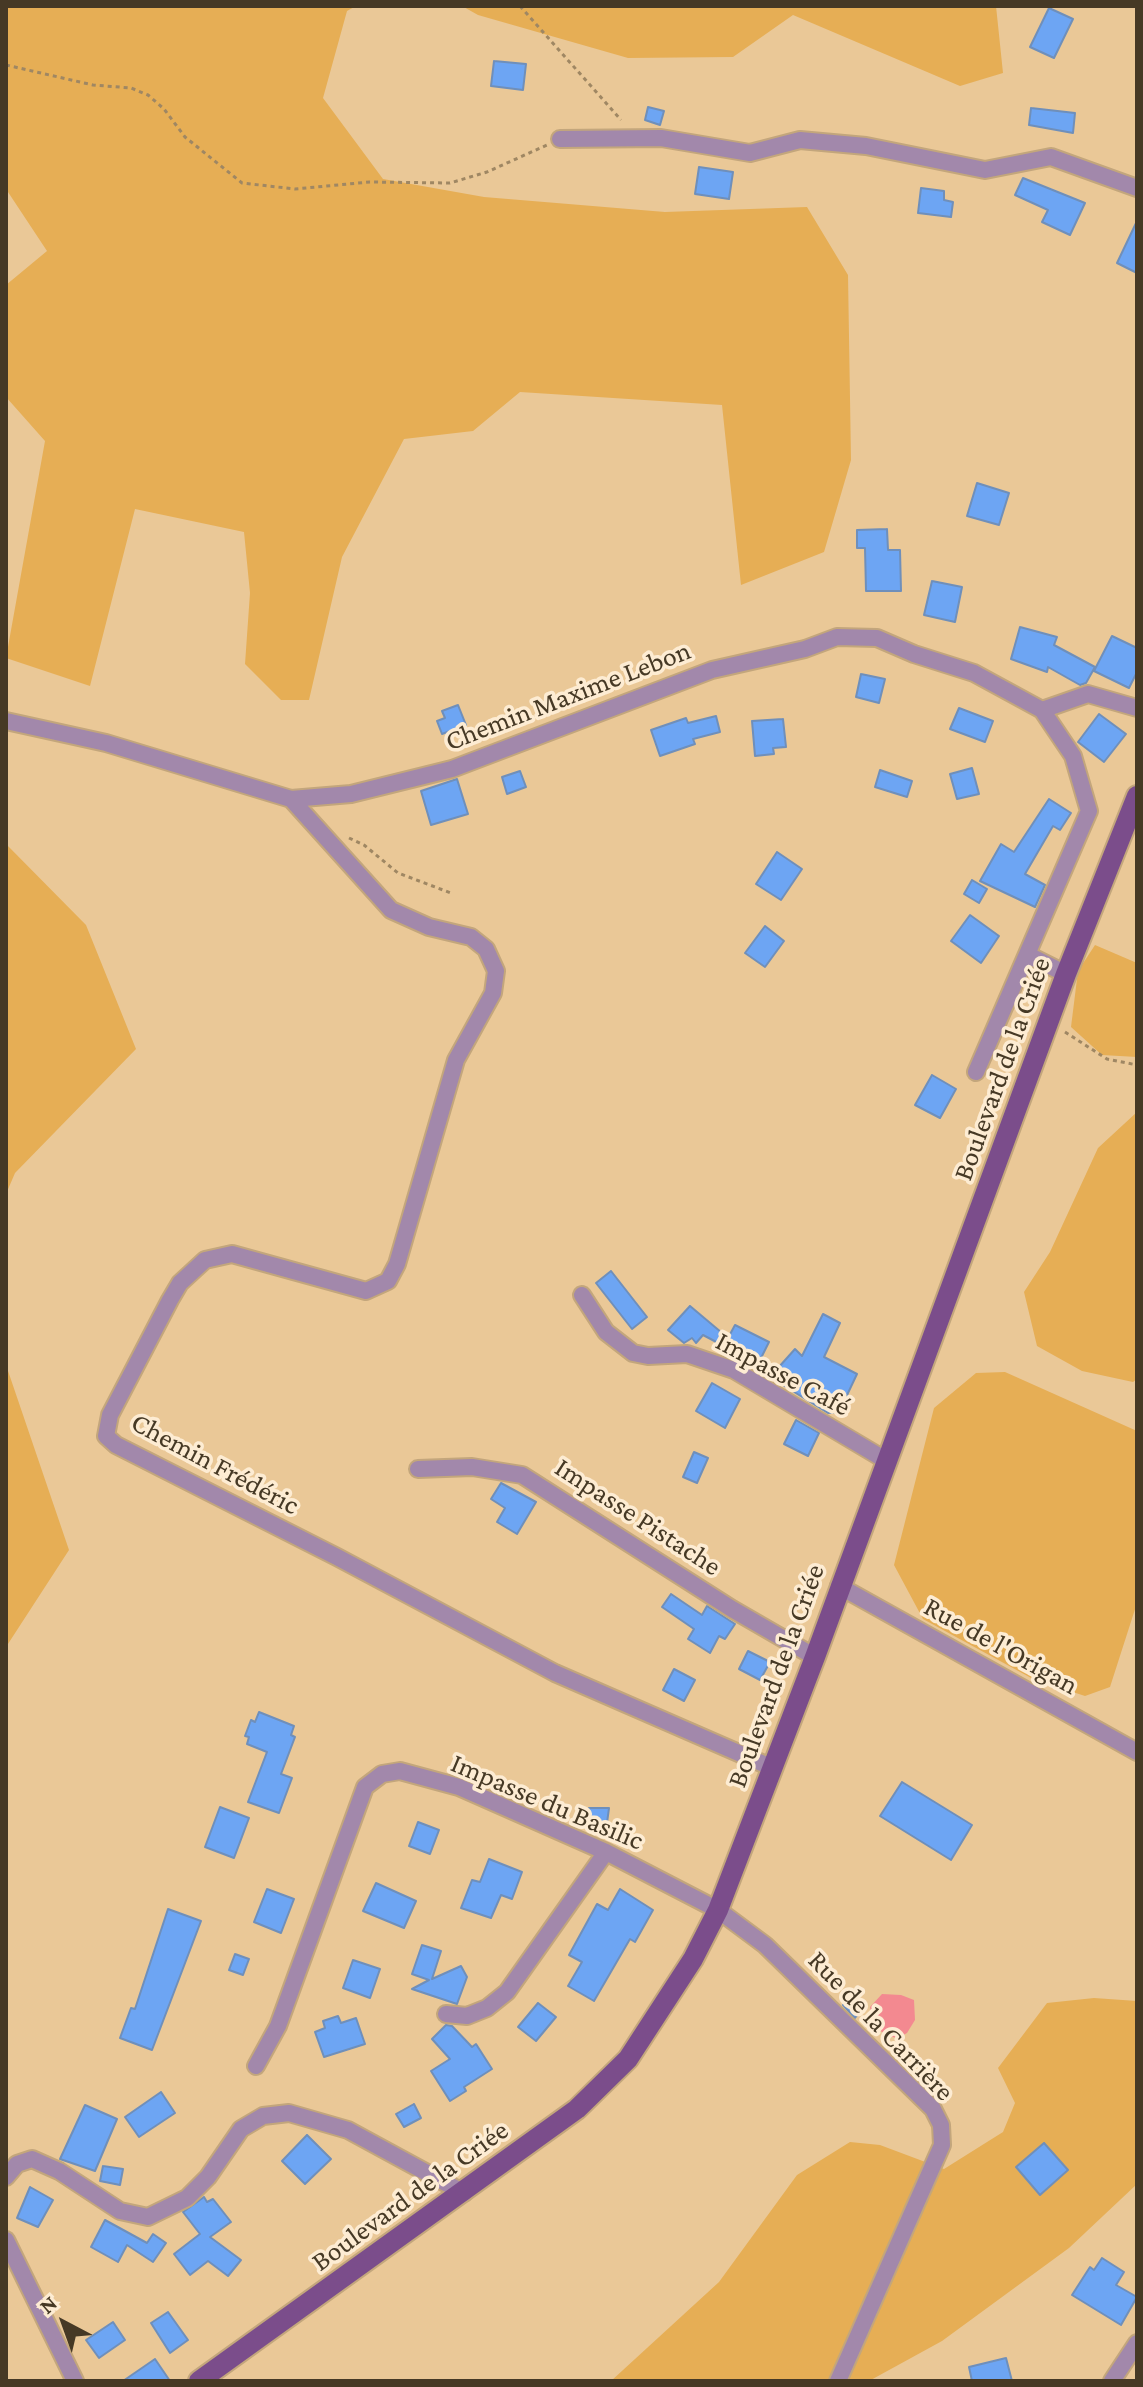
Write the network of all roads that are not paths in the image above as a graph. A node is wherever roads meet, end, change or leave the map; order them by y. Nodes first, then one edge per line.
1 (560, 139) road end
2 (1137, 188) edge
3 (1137, 708) edge
4 (1042, 710) junction
5 (6, 721) edge
6 (1137, 796) edge
7 (291, 799) junction
8 (1030, 956) junction
9 (1066, 974) junction
10 (976, 1072) dead end
11 (582, 1295) dead end
12 (887, 1461) junction
13 (418, 1469) dead end
14 (839, 1586) junction
15 (815, 1657) junction
16 (1137, 1752) edge
17 (773, 1768) junction
18 (606, 1852) junction
19 (718, 1910) junction
20 (446, 2014) dead end
21 (256, 2066) dead end
22 (6, 2177) edge
23 (464, 2193) junction
24 (6, 2240) edge
25 (1137, 2343) edge
26 (75, 2381) edge
27 (199, 2381) edge
28 (838, 2381) edge
29 (1112, 2381) edge

1 - 2 street
3 - 4 street
4 - 7 street, Chemin Maxime Lebon
4 - 8 street
5 - 7 street, Chemin Maxime Lebon
6 - 9 main road, Boulevard de la Criée
7 - 17 street, Chemin Frédéric
8 - 9 street
8 - 10 street
9 - 12 main road, Boulevard de la Criée
11 - 12 street, Impasse Café
12 - 14 main road, Boulevard de la Criée
13 - 15 street, Impasse Pistache
14 - 15 main road, Boulevard de la Criée
14 - 16 street, Rue de l'Origan
15 - 17 main road, Boulevard de la Criée
17 - 19 main road, Boulevard de la Criée
18 - 19 street, Impasse du Basilic
18 - 20 street
18 - 21 street, Impasse du Basilic
19 - 23 main road, Boulevard de la Criée
19 - 28 street, Rue de la Carrière
22 - 23 street
23 - 27 main road, Boulevard de la Criée
24 - 26 street
25 - 29 street

